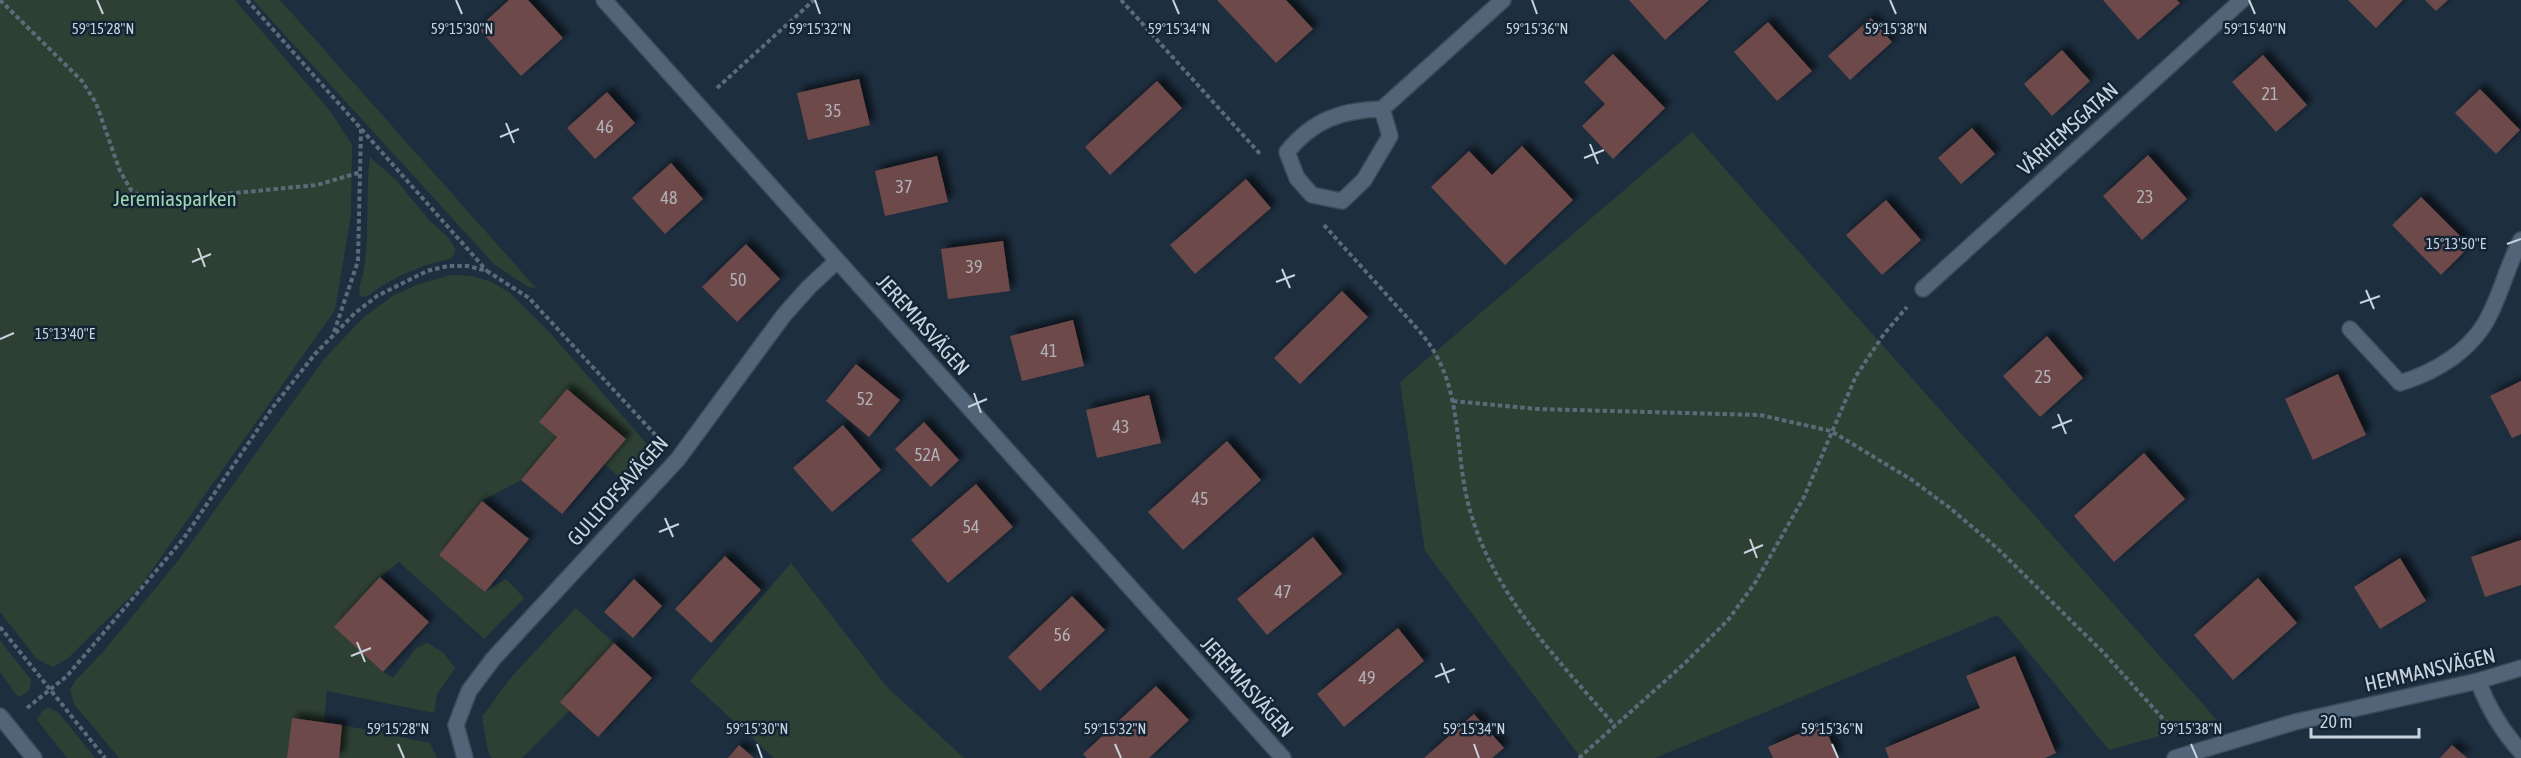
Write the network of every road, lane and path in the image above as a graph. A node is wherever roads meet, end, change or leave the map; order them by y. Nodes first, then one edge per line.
1 (0, 0) edge
2 (247, 0) edge
3 (604, 0) edge
4 (814, 0) edge
5 (1121, 0) edge
6 (1503, 0) edge
7 (2242, 0) edge
8 (697, 106) junction
9 (1382, 109) junction
10 (361, 129) junction
11 (1263, 158) dead end
12 (361, 172) junction
13 (1318, 219) dead end
14 (2521, 240) edge
15 (837, 261) junction
16 (487, 271) junction
17 (1923, 289) joint
18 (2350, 329) dead end
19 (333, 336) junction
20 (1453, 401) junction
21 (1831, 431) junction
22 (678, 459) junction
23 (0, 627) edge
24 (2521, 668) edge
25 (2478, 681) junction
26 (49, 690) junction
27 (0, 716) edge
28 (1615, 726) junction
29 (2521, 752) edge
30 (2192, 753) junction
31 (34, 758) edge
32 (105, 758) edge
33 (465, 758) edge
34 (1283, 758) edge
35 (1579, 758) edge
36 (2175, 758) edge

1 - 12 path
2 - 10 path
3 - 8 street, JEREMIASVÄGEN
4 - 8 path
5 - 11 path
6 - 9 street
7 - 17 street, VÅRHEMSGATAN
8 - 15 street, JEREMIASVÄGEN
9 - 9 street
10 - 12 path
10 - 16 path
12 - 19 path
13 - 20 path
14 - 18 street
15 - 22 street, GULLTOFSAVÄGEN
15 - 34 street, JEREMIASVÄGEN
16 - 19 path
16 - 22 path
17 - 21 path
19 - 26 path
20 - 21 path
20 - 28 path
21 - 28 path
21 - 30 path
22 - 33 street, GULLTOFSAVÄGEN
23 - 26 path
24 - 25 street, HEMMANSVÄGEN
25 - 29 street
25 - 30 street, HEMMANSVÄGEN
26 - 32 path
27 - 31 street
28 - 35 path
30 - 36 street, HEMMANSVÄGEN

